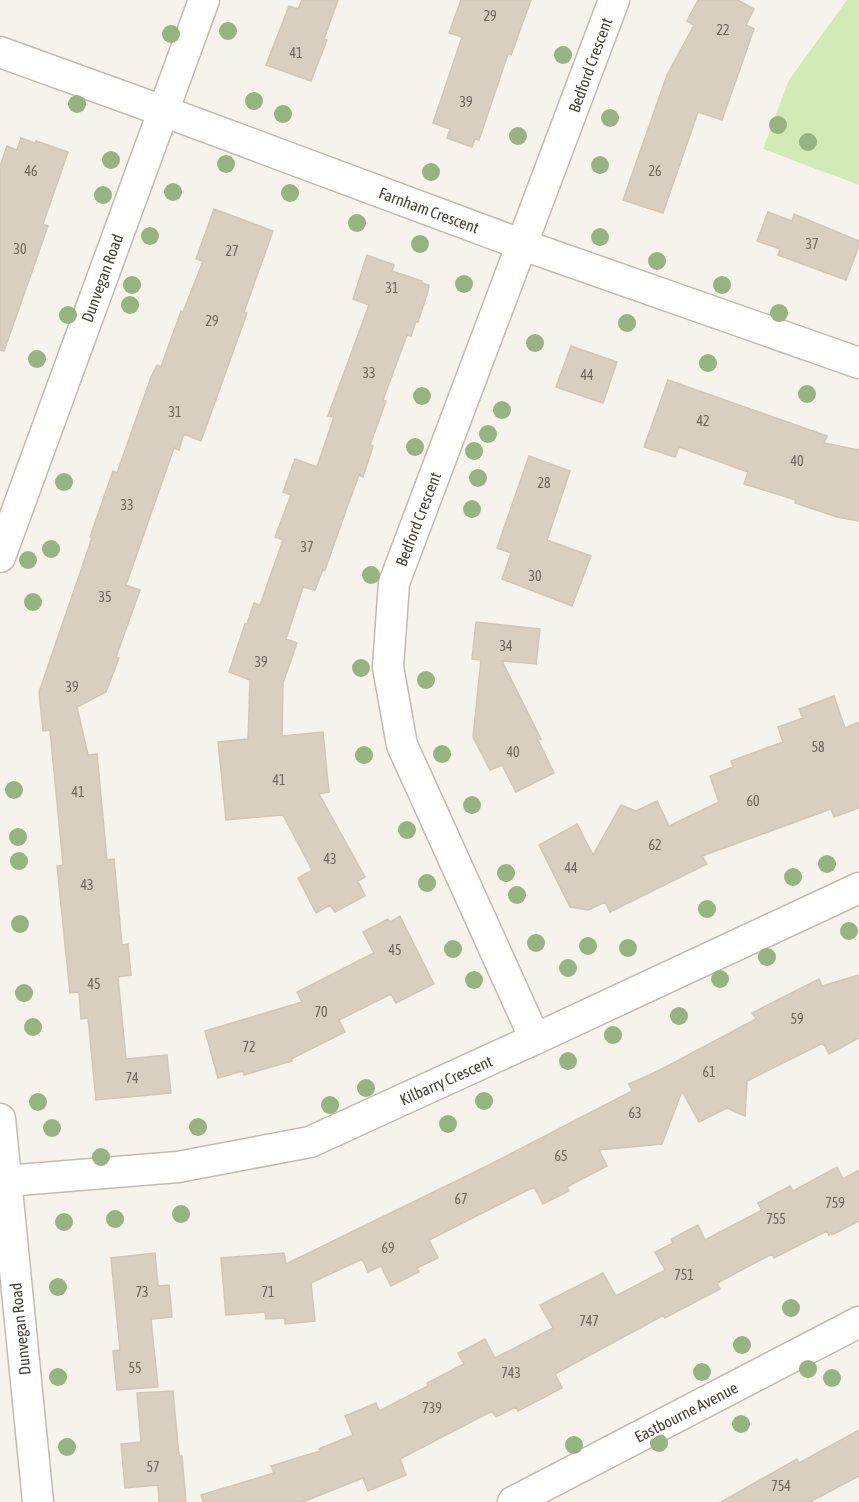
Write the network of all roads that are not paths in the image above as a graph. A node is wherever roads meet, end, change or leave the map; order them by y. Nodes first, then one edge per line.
1 (204, 0) edge
2 (614, 0) edge
3 (0, 52) edge
4 (163, 111) junction
5 (523, 245) junction
6 (859, 363) edge
7 (0, 557) edge
8 (859, 888) edge
9 (535, 1039) junction
10 (0, 1119) edge
11 (6, 1180) junction
12 (859, 1322) edge
13 (38, 1502) edge
14 (513, 1502) edge

1 - 4 street, Dunvegan Road
2 - 5 street, Bedford Crescent
3 - 4 street, Farnham Crescent
4 - 5 street, Farnham Crescent
4 - 7 street, Dunvegan Road
5 - 6 street, Farnham Crescent
5 - 9 street, Bedford Crescent
8 - 9 street, Kilbarry Crescent
9 - 11 street, Kilbarry Crescent
10 - 11 street, Dunvegan Road
11 - 13 street, Dunvegan Road
12 - 14 street, Eastbourne Avenue

